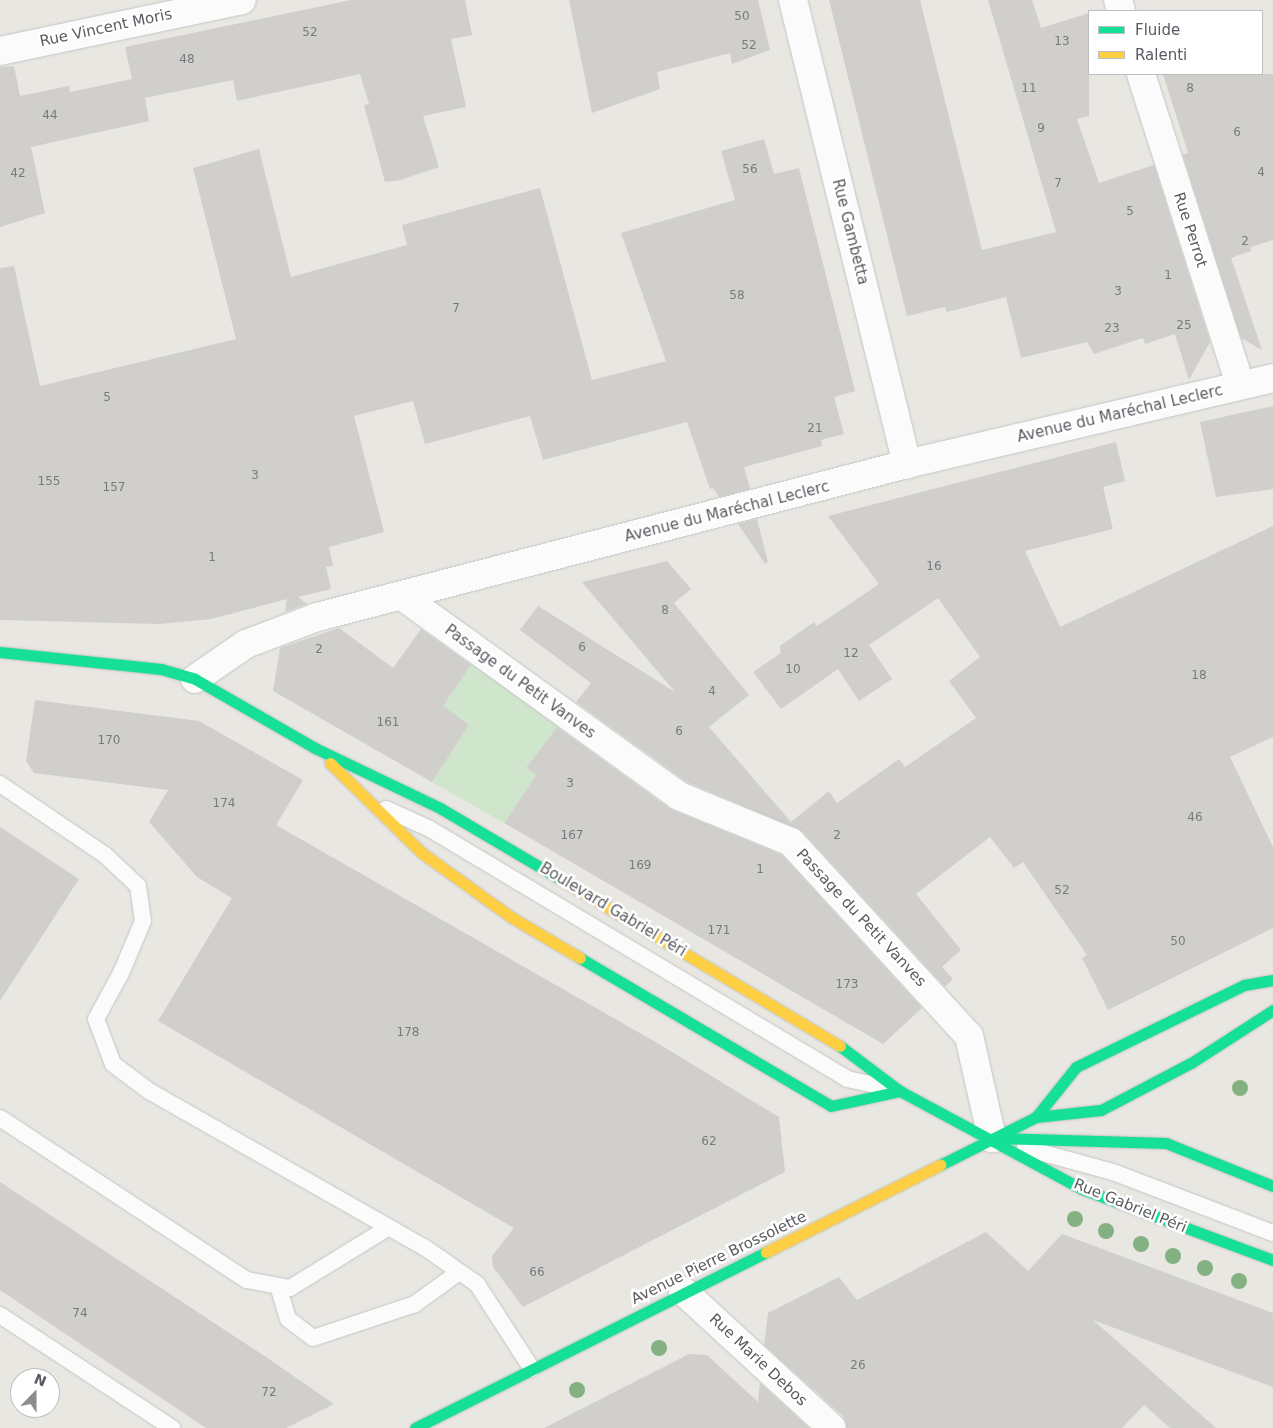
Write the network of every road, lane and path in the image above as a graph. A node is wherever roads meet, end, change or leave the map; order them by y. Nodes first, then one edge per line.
1 (242, 0) edge
2 (794, 0) edge
3 (0, 50) edge
4 (1141, 75) edge
5 (1273, 378) edge
6 (1240, 386) junction
7 (907, 464) junction
8 (402, 596) junction
9 (0, 652) edge
10 (195, 679) junction
11 (315, 748) junction
12 (0, 784) edge
13 (368, 801) junction
14 (1273, 980) edge
15 (1273, 1010) edge
16 (900, 1090) junction
17 (1036, 1117) junction
18 (0, 1118) edge
19 (992, 1138) junction
20 (1273, 1186) edge
21 (389, 1227) junction
22 (1273, 1233) edge
23 (1273, 1260) edge
24 (459, 1272) junction
25 (278, 1286) junction
26 (683, 1291) junction
27 (0, 1315) edge
28 (532, 1369) junction
29 (172, 1428) edge
30 (415, 1428) edge
31 (832, 1428) edge

1 - 3 street, Rue Vincent Moris
2 - 7 street, Rue Gambetta
4 - 6 street, Rue Perrot
5 - 6 street, Avenue du Maréchal Leclerc
6 - 7 street, Avenue du Maréchal Leclerc
7 - 8 street, Avenue du Maréchal Leclerc
8 - 10 street, Avenue du Maréchal Leclerc
8 - 19 street, Passage du Petit Vanves
9 - 10 main road, Boulevard Gabriel Péri
10 - 11 main road, Boulevard Gabriel Péri
11 - 13 main road, Boulevard Gabriel Péri
11 - 16 main road, Boulevard Gabriel Péri
12 - 21 lane
13 - 16 lane, Boulevard Gabriel Péri
13 - 16 main road, Boulevard Gabriel Péri
14 - 17 main road, Avenue Pierre Brossolette
15 - 17 main road, Avenue Pierre Brossolette
16 - 19 main road, Boulevard Gabriel Péri
17 - 19 main road, Avenue Pierre Brossolette
18 - 25 lane
19 - 20 main road
19 - 22 lane, Rue Gabriel Péri
19 - 23 main road, Rue Gabriel Péri
19 - 26 main road, Avenue Pierre Brossolette
21 - 24 lane
21 - 25 lane
24 - 25 lane
24 - 28 lane
26 - 28 main road, Avenue Pierre Brossolette
26 - 31 street, Rue Marie Debos
27 - 29 lane
28 - 30 main road, Avenue Pierre Brossolette

